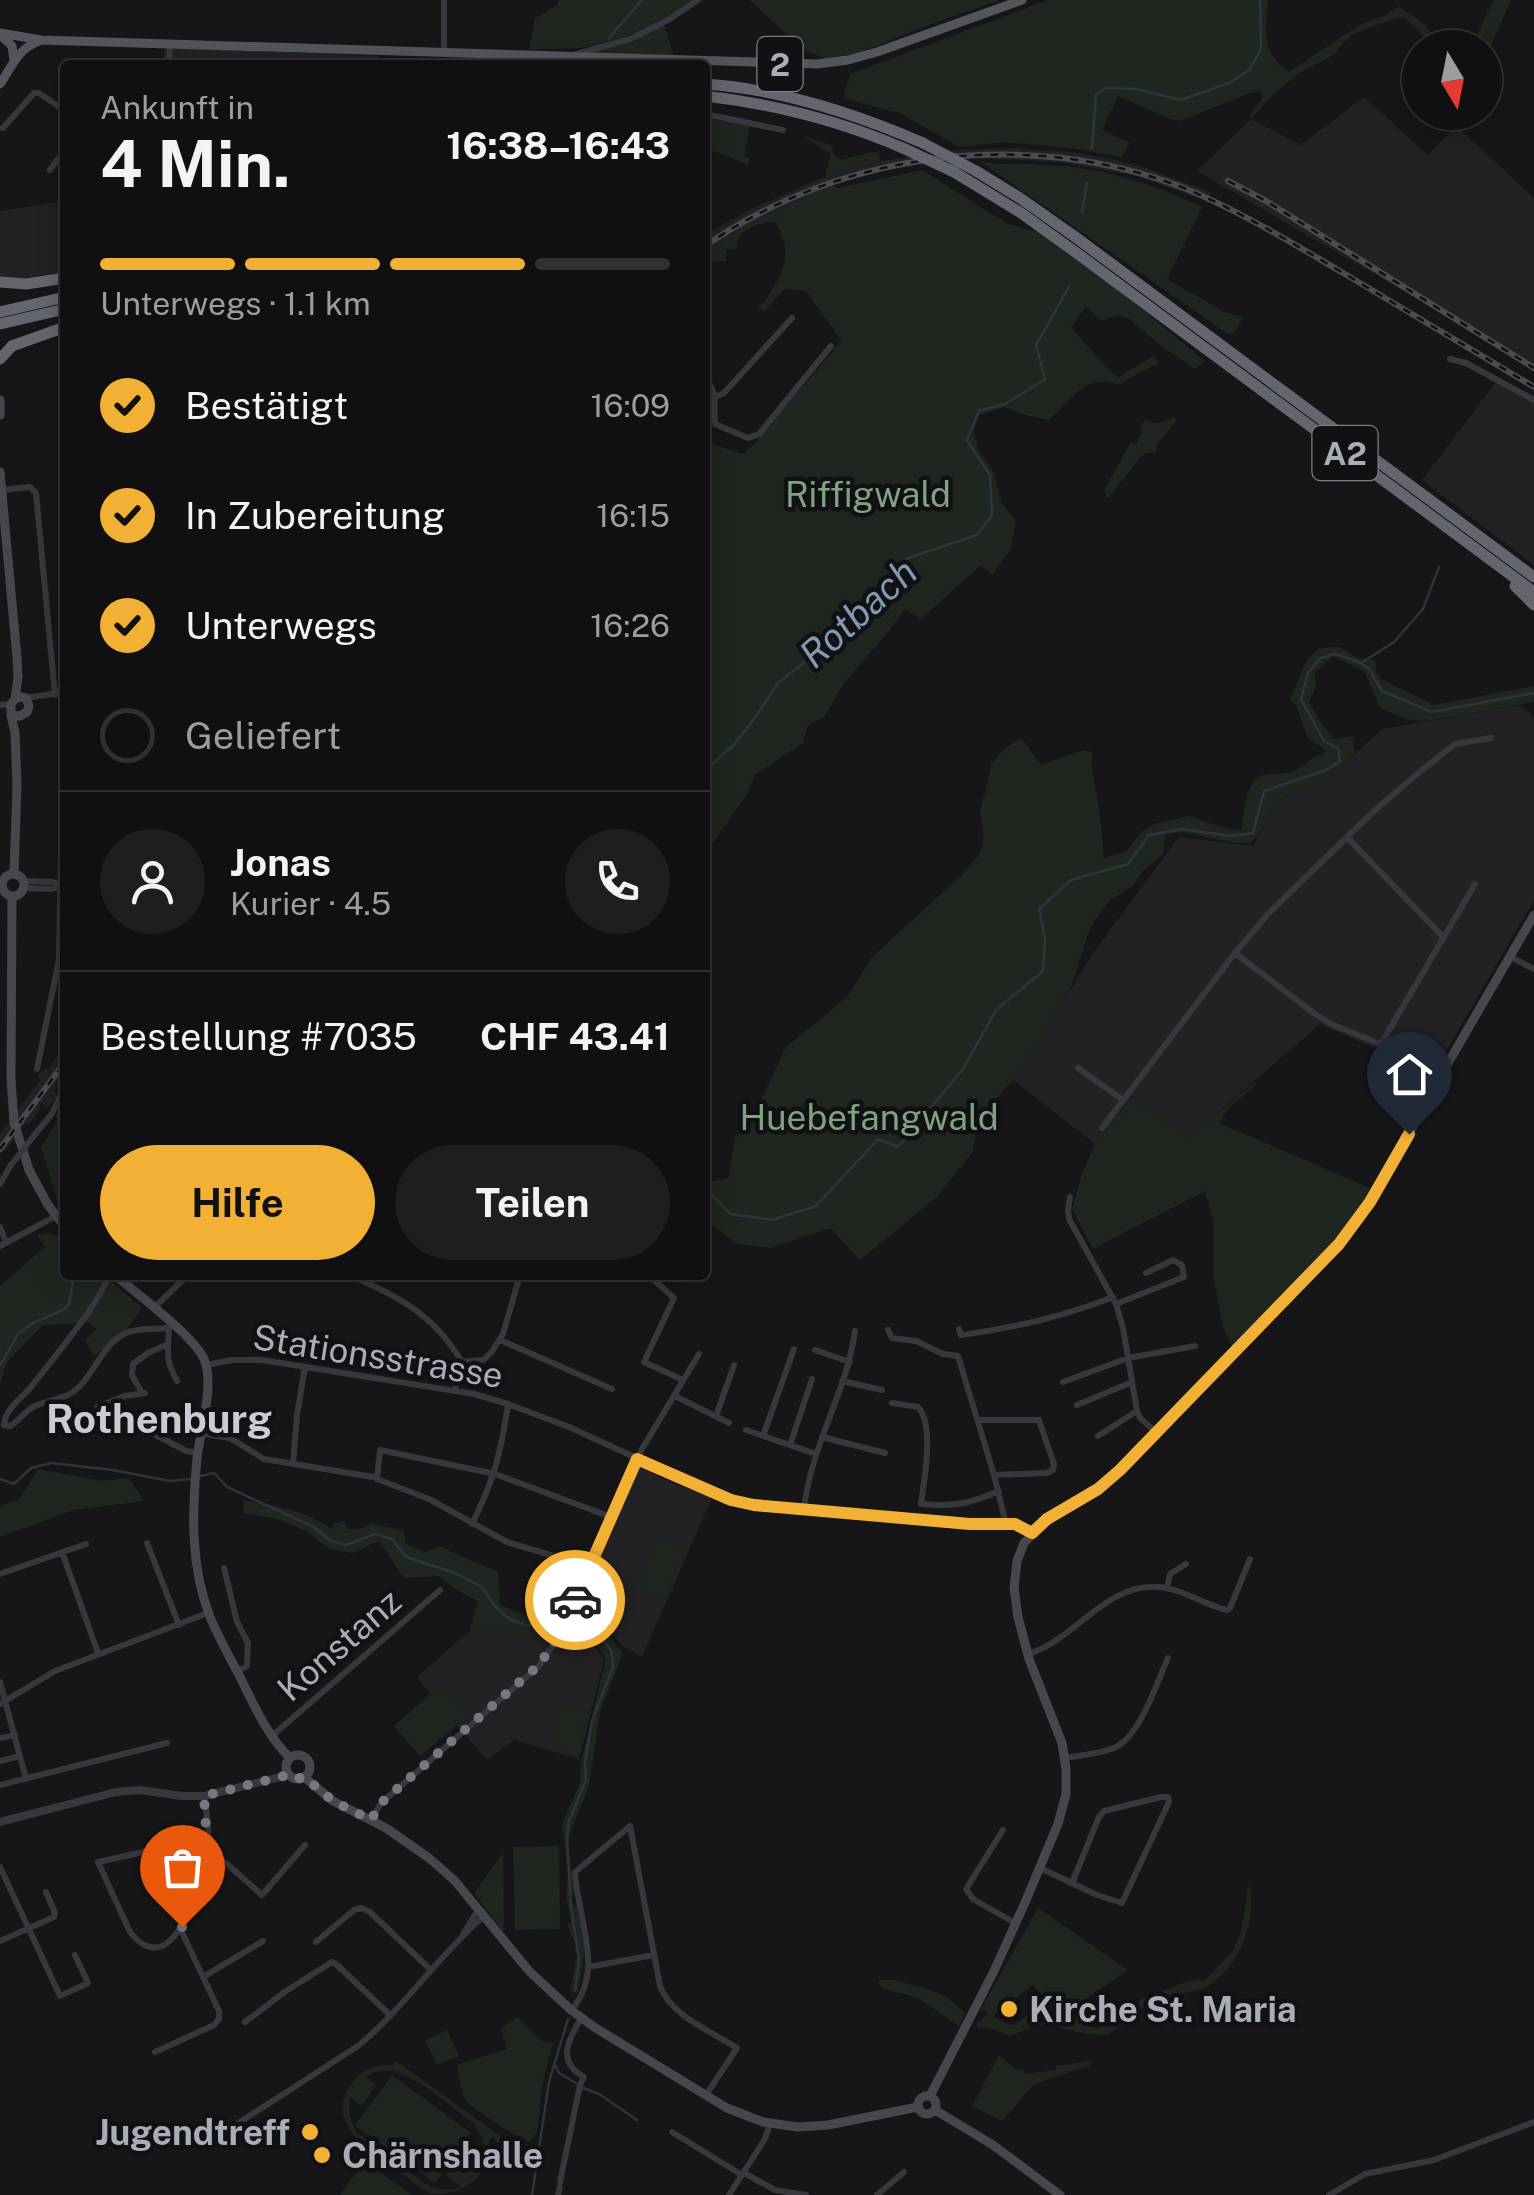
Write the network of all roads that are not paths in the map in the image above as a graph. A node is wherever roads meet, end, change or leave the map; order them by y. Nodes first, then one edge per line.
1 (444, 0) edge
2 (698, 0) edge
3 (1022, 0) edge
4 (0, 34) edge
5 (41, 40) junction
6 (170, 44) junction
7 (444, 53) junction
8 (567, 58) junction
9 (14, 60) junction
10 (169, 60) edge
11 (586, 60) edge
12 (710, 63) edge
13 (0, 84) edge
14 (710, 85) edge
15 (710, 97) edge
16 (60, 108) edge
17 (710, 115) edge
18 (3, 128) dead end
19 (783, 130) dead end
20 (60, 157) edge
21 (50, 170) dead end
22 (1025, 208) junction
23 (60, 279) edge
24 (0, 282) edge
25 (1131, 286) junction
26 (60, 298) edge
27 (60, 310) edge
28 (0, 312) edge
29 (792, 318) dead end
30 (0, 324) edge
31 (60, 329) edge
32 (6, 346) edge
33 (831, 346) dead end
34 (0, 358) edge
35 (1450, 359) dead end
36 (710, 386) edge
37 (715, 397) junction
38 (0, 400) edge
39 (1534, 400) edge
40 (0, 415) edge
41 (0, 472) edge
42 (2, 490) edge
43 (1463, 540) junction
44 (1534, 577) edge
45 (1534, 592) edge
46 (1534, 605) edge
47 (60, 694) edge
48 (52, 696) junction
49 (15, 707) edge
50 (1490, 738) dead end
51 (1347, 837) junction
52 (20, 881) junction
53 (1, 884) edge
54 (1475, 884) dead end
55 (60, 886) edge
56 (12, 896) junction
57 (1534, 915) edge
58 (1443, 937) junction
59 (1234, 954) junction
60 (1511, 957) junction
61 (60, 969) edge
62 (1534, 969) edge
63 (1382, 1044) junction
64 (37, 1068) dead end
65 (1078, 1068) dead end
66 (1444, 1070) junction
67 (60, 1097) edge
68 (1122, 1100) junction
69 (1102, 1128) dead end
70 (0, 1184) edge
71 (1070, 1196) dead end
72 (60, 1220) edge
73 (60, 1222) edge
74 (0, 1227) edge
75 (3, 1244) edge
76 (1146, 1273) dead end
77 (108, 1280) edge
78 (118, 1280) edge
79 (182, 1280) edge
80 (361, 1280) edge
81 (518, 1280) edge
82 (652, 1280) edge
83 (1114, 1300) junction
84 (151, 1306) junction
85 (171, 1327) junction
86 (959, 1329) dead end
87 (888, 1330) dead end
88 (855, 1331) dead end
89 (500, 1340) junction
90 (166, 1346) junction
91 (1195, 1346) dead end
92 (794, 1349) dead end
93 (815, 1350) dead end
94 (699, 1354) dead end
95 (1128, 1358) junction
96 (460, 1362) junction
97 (850, 1362) junction
98 (734, 1365) dead end
99 (206, 1366) junction
100 (305, 1368) junction
101 (812, 1379) dead end
102 (683, 1380) junction
103 (177, 1381) dead end
104 (842, 1381) junction
105 (1063, 1382) dead end
106 (1132, 1382) junction
107 (612, 1390) dead end
108 (882, 1390) dead end
109 (455, 1391) junction
110 (675, 1396) junction
111 (892, 1403) dead end
112 (508, 1404) junction
113 (1077, 1405) dead end
114 (1138, 1410) junction
115 (716, 1416) junction
116 (978, 1420) junction
117 (729, 1423) dead end
118 (746, 1430) dead end
119 (200, 1433) junction
120 (1157, 1434) junction
121 (764, 1436) junction
122 (1098, 1436) dead end
123 (822, 1437) junction
124 (790, 1445) junction
125 (198, 1453) junction
126 (885, 1453) dead end
127 (816, 1454) junction
128 (637, 1459) junction
129 (293, 1464) junction
130 (495, 1474) junction
131 (994, 1475) junction
132 (375, 1478) junction
133 (999, 1491) junction
134 (804, 1510) junction
135 (612, 1517) junction
136 (472, 1524) junction
137 (1006, 1524) junction
138 (1032, 1533) junction
139 (147, 1543) dead end
140 (86, 1544) dead end
141 (62, 1552) junction
142 (1250, 1559) dead end
143 (1186, 1564) dead end
144 (590, 1567) junction
145 (224, 1568) dead end
146 (0, 1574) edge
147 (1166, 1588) junction
148 (440, 1590) dead end
149 (208, 1612) junction
150 (179, 1626) junction
151 (98, 1653) junction
152 (1028, 1654) junction
153 (1168, 1658) dead end
154 (237, 1672) junction
155 (0, 1682) edge
156 (3, 1702) edge
157 (15, 1734) junction
158 (271, 1736) junction
159 (0, 1738) edge
160 (167, 1743) dead end
161 (20, 1756) junction
162 (290, 1757) junction
163 (1065, 1758) junction
164 (0, 1761) edge
165 (288, 1775) junction
166 (304, 1777) junction
167 (26, 1779) junction
168 (0, 1785) edge
169 (204, 1796) junction
170 (371, 1820) junction
171 (0, 1822) edge
172 (1003, 1830) dead end
173 (305, 1845) dead end
174 (207, 1846) junction
175 (152, 1850) dead end
176 (0, 1867) edge
177 (1040, 1868) junction
178 (1072, 1883) junction
179 (46, 1892) dead end
180 (480, 1913) junction
181 (1015, 1923) junction
182 (30, 1928) junction
183 (181, 1930) junction
184 (0, 1941) edge
185 (263, 1941) dead end
186 (316, 1942) dead end
187 (75, 1955) dead end
188 (654, 1955) junction
189 (588, 1967) junction
190 (431, 1970) junction
191 (204, 1977) junction
192 (571, 2010) junction
193 (390, 2015) junction
194 (581, 2018) junction
195 (245, 2022) dead end
196 (155, 2052) dead end
197 (706, 2095) junction
198 (930, 2096) junction
199 (918, 2107) junction
200 (936, 2110) junction
201 (1534, 2122) edge
202 (770, 2124) junction
203 (672, 2132) dead end
204 (212, 2140) dead end
205 (904, 2172) dead end
206 (743, 2174) junction
207 (560, 2188) edge
208 (772, 2192) edge
209 (728, 2195) edge
210 (806, 2195) edge
211 (877, 2195) edge
212 (1060, 2195) edge
213 (1329, 2195) edge

1 - 7 street
2 - 8 street
3 - 12 main road, 2
4 - 5 main road, 2
4 - 9 main road
5 - 6 main road, 2
5 - 9 main road
6 - 7 main road, 2
6 - 10 street
7 - 8 main road, 2
8 - 11 main road, 2
9 - 13 main road
14 - 22 highway, A2, bridge
15 - 22 highway, A2, bridge
16 - 18 street
17 - 19 street
20 - 21 street
22 - 25 highway, A2
23 - 24 highway
25 - 43 highway, A2
25 - 44 highway, A2
26 - 28 highway
27 - 30 highway
29 - 37 street
31 - 32 highway
32 - 34 highway
33 - 37 street
35 - 39 street
36 - 37 street
38 - 40 main road
41 - 42 main road
42 - 48 street
42 - 49 main road
43 - 45 highway, A2
43 - 46 highway
47 - 48 street
48 - 49 street
49 - 52 main road
50 - 51 street
51 - 58 street
51 - 59 street
52 - 53 main road
52 - 55 street
52 - 56 main road
53 - 56 main road
54 - 58 street
56 - 72 main road
57 - 60 main road
58 - 63 street
59 - 63 street
59 - 68 street
60 - 62 street
60 - 66 main road
61 - 64 street
63 - 66 street
65 - 68 street
66 - 120 main road
67 - 70 street, bridge
68 - 69 street
71 - 83 street
73 - 75 street
74 - 75 street
76 - 83 street
77 - 85 street
78 - 84 main road
79 - 84 street
80 - 96 street
81 - 89 street
82 - 102 street
83 - 86 street
83 - 95 street
84 - 85 main road
85 - 90 street
85 - 99 main road
87 - 116 street
88 - 97 street
89 - 96 street
89 - 107 street
90 - 103 street
90 - 125 street
91 - 95 street
92 - 121 street
93 - 97 street
94 - 102 street
95 - 105 street
95 - 106 street
96 - 109 street
97 - 104 street
98 - 115 street
99 - 100 street, Stationsstrasse
99 - 119 main road
100 - 109 street, Stationsstrasse
100 - 129 street
101 - 124 street
102 - 110 street
104 - 108 street
104 - 123 street
106 - 113 street
106 - 114 street
109 - 112 street, Stationsstrasse
110 - 115 street
110 - 128 street
111 - 133 street
112 - 128 street, Stationsstrasse
112 - 130 street
114 - 120 street
114 - 122 street
115 - 117 street
116 - 131 street
116 - 131 street
118 - 121 street
119 - 125 main road
119 - 129 street
120 - 138 main road
121 - 124 street
123 - 126 street
123 - 127 street
124 - 127 street
125 - 149 main road
127 - 134 street
128 - 134 street, Stationsstrasse
128 - 135 street
129 - 132 street
130 - 132 street
130 - 135 street
130 - 136 street
131 - 133 street
132 - 136 street
133 - 137 street
134 - 137 street, Stationsstrasse
135 - 144 street
136 - 144 street
137 - 138 street, Stationsstrasse
138 - 152 main road
139 - 150 street
140 - 141 street
141 - 146 street
141 - 151 street
142 - 147 street
143 - 147 street
144 - 170 street
145 - 154 street, Konstanz
147 - 152 street
148 - 158 street, Konstanz
149 - 150 street
149 - 154 main road
150 - 151 street
151 - 156 street
152 - 163 main road
153 - 163 street
154 - 158 main road
155 - 156 street
156 - 157 street
157 - 159 street
157 - 161 street
158 - 162 main road
160 - 167 street
161 - 164 street
161 - 167 street
162 - 165 main road
162 - 166 main road
163 - 177 main road
165 - 166 main road
165 - 169 street
166 - 170 main road
167 - 168 street
169 - 171 street
169 - 174 street
170 - 180 main road
172 - 181 street
173 - 174 street
174 - 183 street
175 - 183 street
176 - 182 street
177 - 178 street
177 - 181 main road
178 - 178 street
179 - 182 street
180 - 190 street
180 - 192 main road
181 - 198 main road
182 - 184 street
182 - 187 street
183 - 191 street
185 - 191 street
186 - 190 street
188 - 189 street
188 - 189 street
188 - 197 street
189 - 192 street
190 - 193 street
191 - 196 street
192 - 194 main road
193 - 195 street
193 - 204 street
194 - 197 main road
194 - 207 street
197 - 202 main road
198 - 199 main road
198 - 200 main road
199 - 200 main road
199 - 202 main road
200 - 212 main road
201 - 213 street
202 - 206 street
203 - 206 street
205 - 211 street
206 - 208 street
206 - 209 street
208 - 210 street

